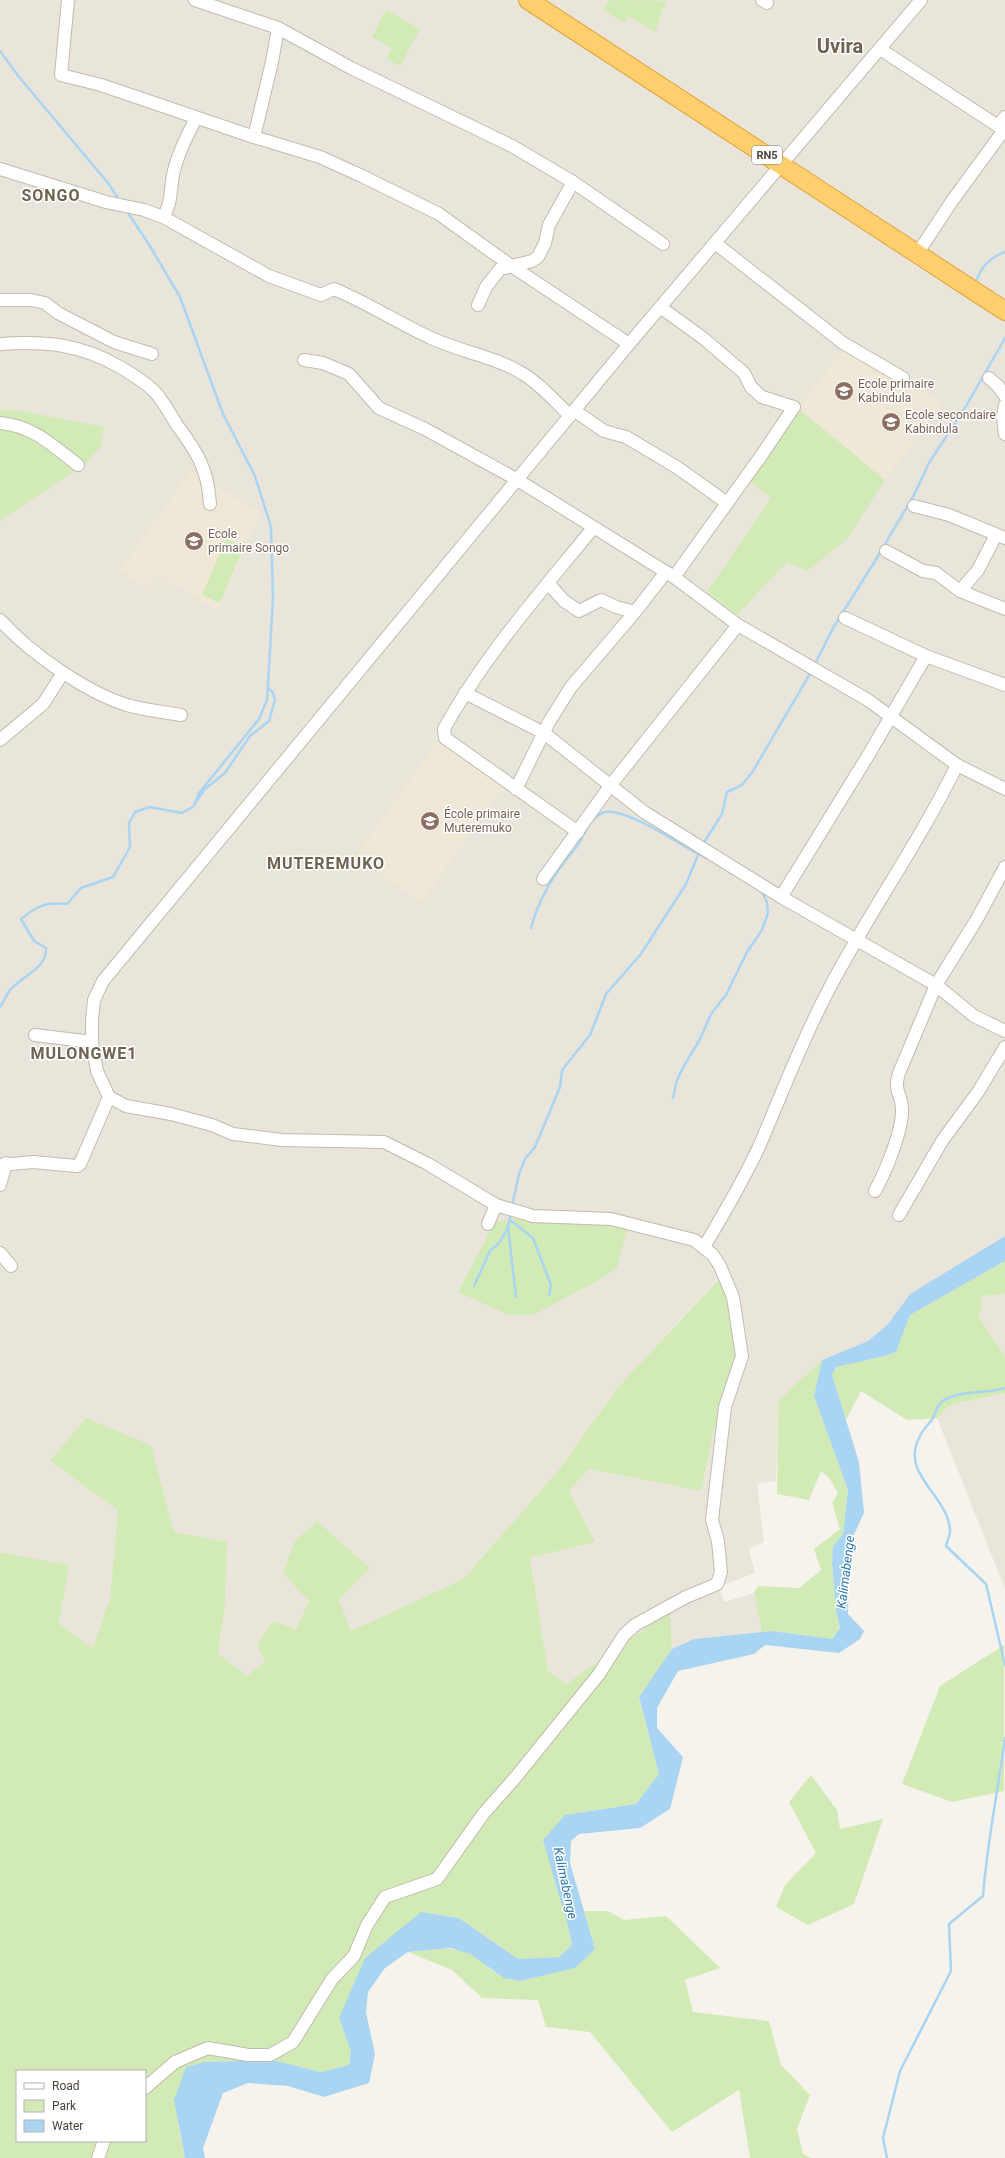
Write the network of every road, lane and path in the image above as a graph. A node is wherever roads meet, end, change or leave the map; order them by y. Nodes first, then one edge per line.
1 (68, 0) edge
2 (528, 0) edge
3 (921, 0) edge
4 (200, 1) edge
5 (278, 28) junction
6 (880, 49) junction
7 (196, 118) junction
8 (1003, 126) edge
9 (254, 137) junction
10 (782, 165) junction
11 (0, 169) edge
12 (573, 182) junction
13 (164, 217) junction
14 (715, 243) junction
15 (663, 244) dead end
16 (917, 254) junction
17 (510, 265) junction
18 (0, 300) edge
19 (478, 305) dead end
20 (660, 307) junction
21 (1005, 311) edge
22 (0, 344) edge
23 (629, 344) junction
24 (152, 354) dead end
25 (304, 360) dead end
26 (903, 378) dead end
27 (989, 378) dead end
28 (1005, 396) edge
29 (1005, 405) edge
30 (573, 413) junction
31 (0, 423) edge
32 (1005, 434) edge
33 (78, 464) dead end
34 (516, 479) junction
35 (727, 503) junction
36 (210, 504) dead end
37 (914, 506) dead end
38 (593, 528) junction
39 (1001, 537) edge
40 (886, 551) dead end
41 (670, 574) junction
42 (548, 583) junction
43 (960, 591) junction
44 (1005, 609) edge
45 (635, 612) junction
46 (845, 618) dead end
47 (0, 620) edge
48 (738, 625) junction
49 (926, 656) junction
50 (63, 673) junction
51 (1005, 685) edge
52 (465, 693) junction
53 (181, 715) dead end
54 (890, 718) junction
55 (544, 733) junction
56 (0, 740) edge
57 (957, 765) junction
58 (610, 786) junction
59 (516, 789) junction
60 (1005, 789) edge
61 (578, 832) junction
62 (1005, 867) edge
63 (543, 879) dead end
64 (781, 897) junction
65 (856, 940) junction
66 (936, 985) junction
67 (1005, 1031) edge
68 (35, 1035) dead end
69 (92, 1042) junction
70 (1005, 1047) edge
71 (109, 1097) junction
72 (3, 1164) edge
73 (0, 1185) edge
74 (875, 1192) dead end
75 (496, 1205) junction
76 (899, 1215) dead end
77 (488, 1224) dead end
78 (704, 1247) junction
79 (0, 1253) edge
80 (11, 1266) dead end
81 (146, 2087) edge
82 (104, 2142) edge
83 (98, 2158) edge

1 - 7 street
2 - 10 highway, RN5
3 - 6 street
4 - 5 street
5 - 9 street
5 - 12 street
6 - 8 street
6 - 10 street
7 - 9 street
7 - 13 street
8 - 16 street
9 - 17 street
10 - 14 street
10 - 16 highway, RN5
11 - 13 street
12 - 15 street
12 - 17 street
13 - 30 street
14 - 20 street
14 - 26 street
16 - 21 highway, RN5
17 - 19 street
17 - 23 street
18 - 24 street
20 - 23 street
20 - 35 street
22 - 36 street
23 - 30 street
25 - 34 street
27 - 28 street
29 - 32 street
30 - 34 street
30 - 35 street
31 - 33 street
34 - 38 street
34 - 69 street
35 - 41 street
37 - 39 street
38 - 41 street
38 - 42 street
39 - 43 street
40 - 43 street
41 - 45 street
41 - 48 street
42 - 45 street
42 - 52 street
43 - 44 street
45 - 55 street
46 - 49 street
47 - 50 street
48 - 54 street
48 - 58 street
49 - 51 street
49 - 54 street
50 - 53 street
50 - 56 street
52 - 55 street
52 - 59 street
54 - 57 street
54 - 64 street
55 - 58 street
55 - 59 street
57 - 60 street
57 - 65 street
58 - 61 street
58 - 64 street
59 - 61 street
61 - 63 street
62 - 66 street
64 - 65 street
65 - 66 street
65 - 78 street
66 - 67 street
66 - 74 street
68 - 69 street
69 - 71 street
70 - 76 street
71 - 72 street
71 - 75 street
72 - 73 street
75 - 77 street
75 - 78 street
78 - 81 street
79 - 80 street
82 - 83 street

